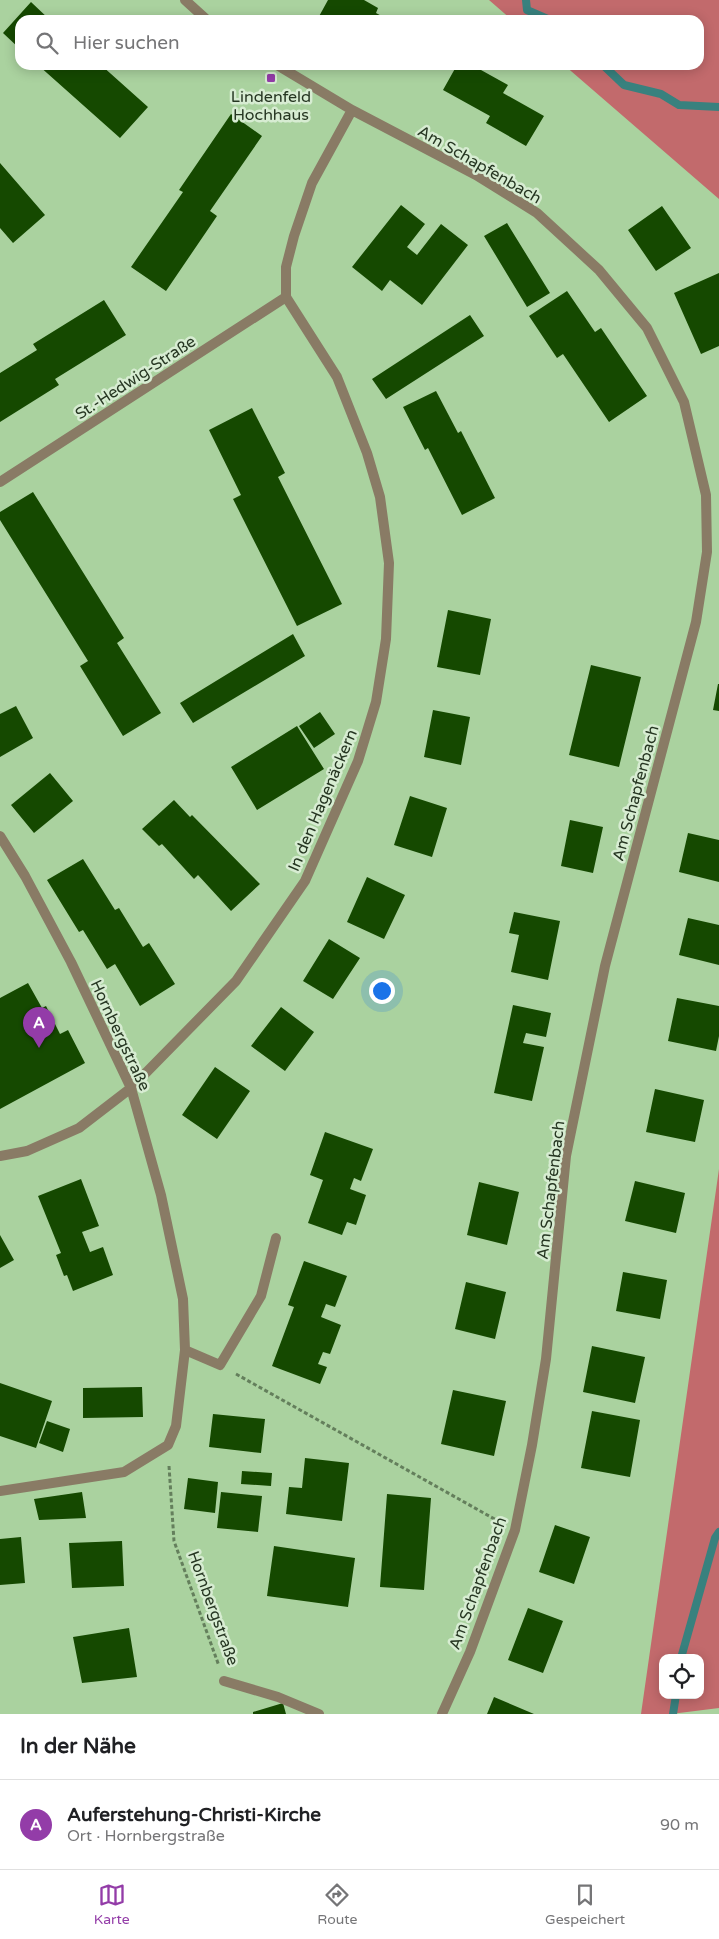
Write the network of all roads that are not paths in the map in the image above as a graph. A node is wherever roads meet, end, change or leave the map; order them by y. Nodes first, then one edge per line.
1 (185, 0) edge
2 (202, 15) edge
3 (286, 70) edge
4 (352, 110) junction
5 (286, 297) junction
6 (0, 482) edge
7 (0, 836) edge
8 (131, 1088) junction
9 (0, 1156) edge
10 (276, 1238) dead end
11 (185, 1350) junction
12 (0, 1491) edge
13 (224, 1681) road end
14 (319, 1714) edge
15 (442, 1714) edge

1 - 2 street
3 - 4 street, Am Schapfenbach
4 - 5 street
4 - 15 street, Am Schapfenbach
5 - 6 street, St.-Hedwig-Straße
5 - 8 street, In den Hagenäckern
7 - 8 street, Hornbergstraße
8 - 9 street, In den Hagenäckern
8 - 11 street, Hornbergstraße
10 - 11 street
11 - 12 street, Hornbergstraße
13 - 14 street, Hornbergstraße

